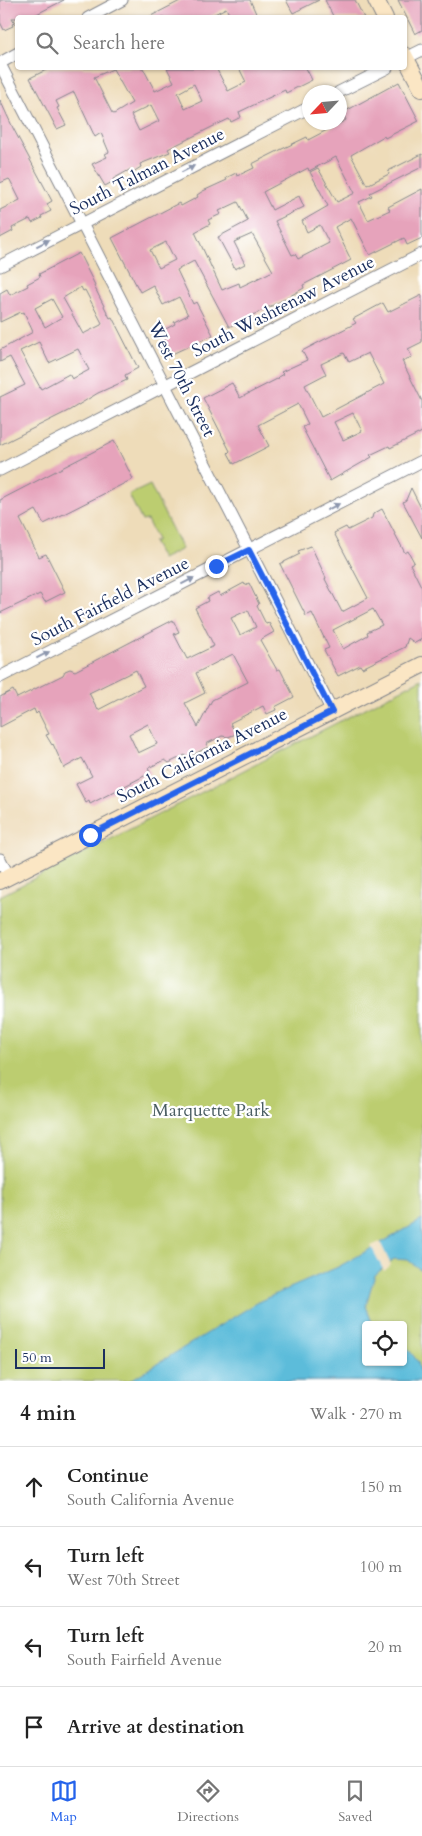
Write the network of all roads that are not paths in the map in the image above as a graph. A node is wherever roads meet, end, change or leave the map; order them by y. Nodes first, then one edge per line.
1 (122, 0) edge
2 (376, 0) edge
3 (94, 15) edge
4 (384, 15) edge
5 (422, 50) edge
6 (15, 56) edge
7 (407, 56) edge
8 (407, 61) edge
9 (0, 63) edge
10 (383, 70) edge
11 (347, 88) edge
12 (422, 90) edge
13 (302, 111) edge
14 (82, 224) junction
15 (422, 254) edge
16 (0, 266) edge
17 (165, 386) junction
18 (422, 461) edge
19 (0, 470) edge
20 (249, 550) junction
21 (422, 665) edge
22 (0, 677) edge
23 (332, 712) junction
24 (0, 860) edge
25 (4, 879) edge

1 - 3 street
2 - 4 street
5 - 7 street
6 - 9 street
8 - 12 street
9 - 14 street, West 70th Street
10 - 11 street
14 -> 13 street, South Talman Avenue
16 -> 14 street, South Talman Avenue
14 - 17 street, West 70th Street
15 - 17 street, South Washtenaw Avenue
17 - 19 street, South Washtenaw Avenue
17 - 20 street, West 70th Street
20 -> 18 street, South Fairfield Avenue
22 -> 20 street, South Fairfield Avenue
20 - 23 street, West 70th Street
21 - 23 street, South California Avenue
23 - 25 street, South California Avenue
24 - 25 street

